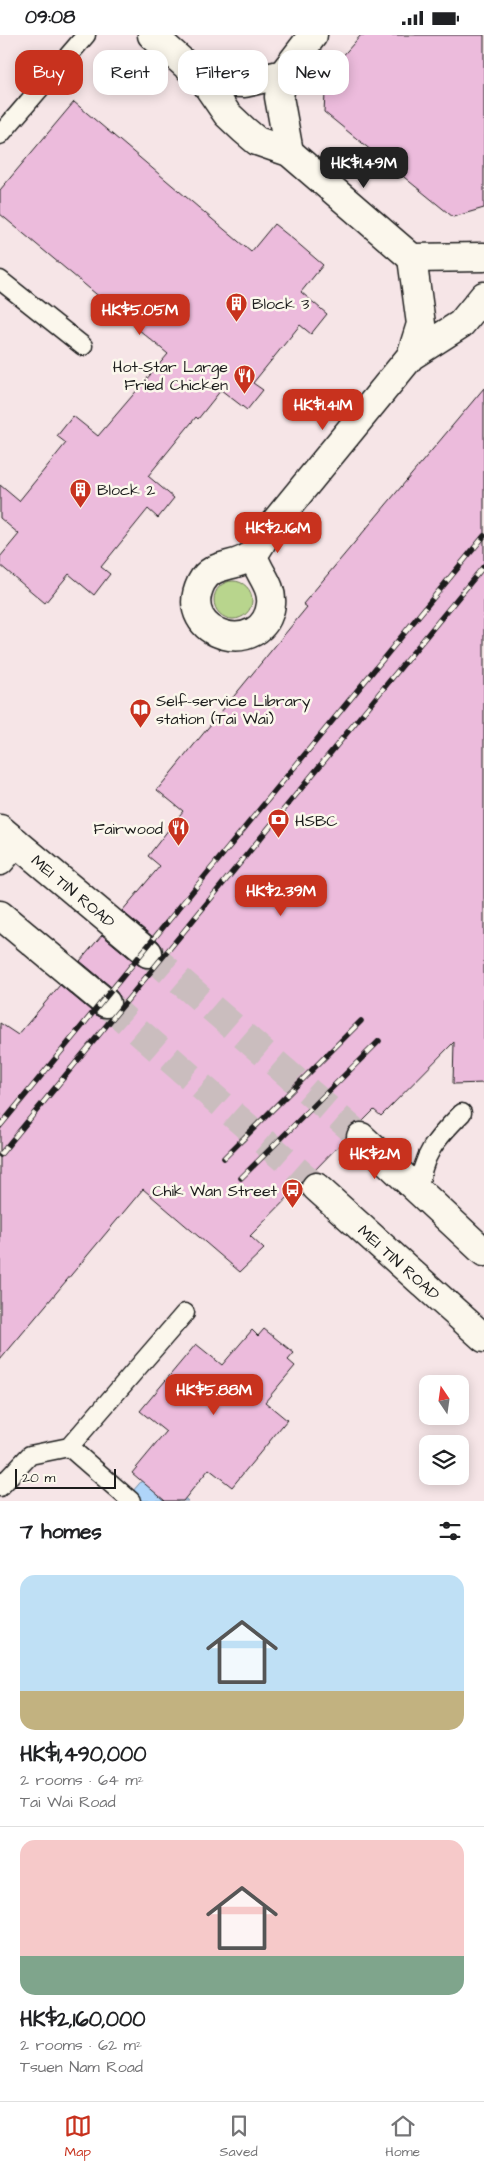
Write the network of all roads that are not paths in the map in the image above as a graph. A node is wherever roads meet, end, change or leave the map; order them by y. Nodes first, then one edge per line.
1 (86, 35) edge
2 (152, 35) edge
3 (313, 35) edge
4 (301, 50) edge
5 (178, 58) edge
6 (213, 95) edge
7 (279, 95) edge
8 (0, 135) edge
9 (289, 152) junction
10 (484, 257) edge
11 (412, 258) junction
12 (0, 280) edge
13 (484, 296) edge
14 (84, 345) dead end
15 (411, 356) junction
16 (253, 554) dead end
17 (5, 844) edge
18 (0, 915) edge
19 (148, 953) tunnel mouth
20 (106, 1003) tunnel mouth
21 (462, 1113) dead end
22 (362, 1137) tunnel mouth
23 (316, 1187) tunnel mouth
24 (419, 1192) junction
25 (484, 1252) edge
26 (185, 1313) dead end
27 (484, 1338) edge
28 (69, 1447) junction
29 (0, 1487) edge
30 (131, 1501) edge

1 - 8 lane
2 - 5 street
3 - 4 street
6 - 9 street
7 - 9 street
9 - 11 street
10 - 11 street
11 - 15 street
12 - 14 lane
13 - 15 street
15 - 16 street
17 - 19 street, MEI TIN ROAD
18 - 20 street
21 - 24 lane
22 - 24 street
23 - 27 street, MEI TIN ROAD
24 - 25 street
26 - 28 lane
28 - 29 lane
28 - 30 lane

